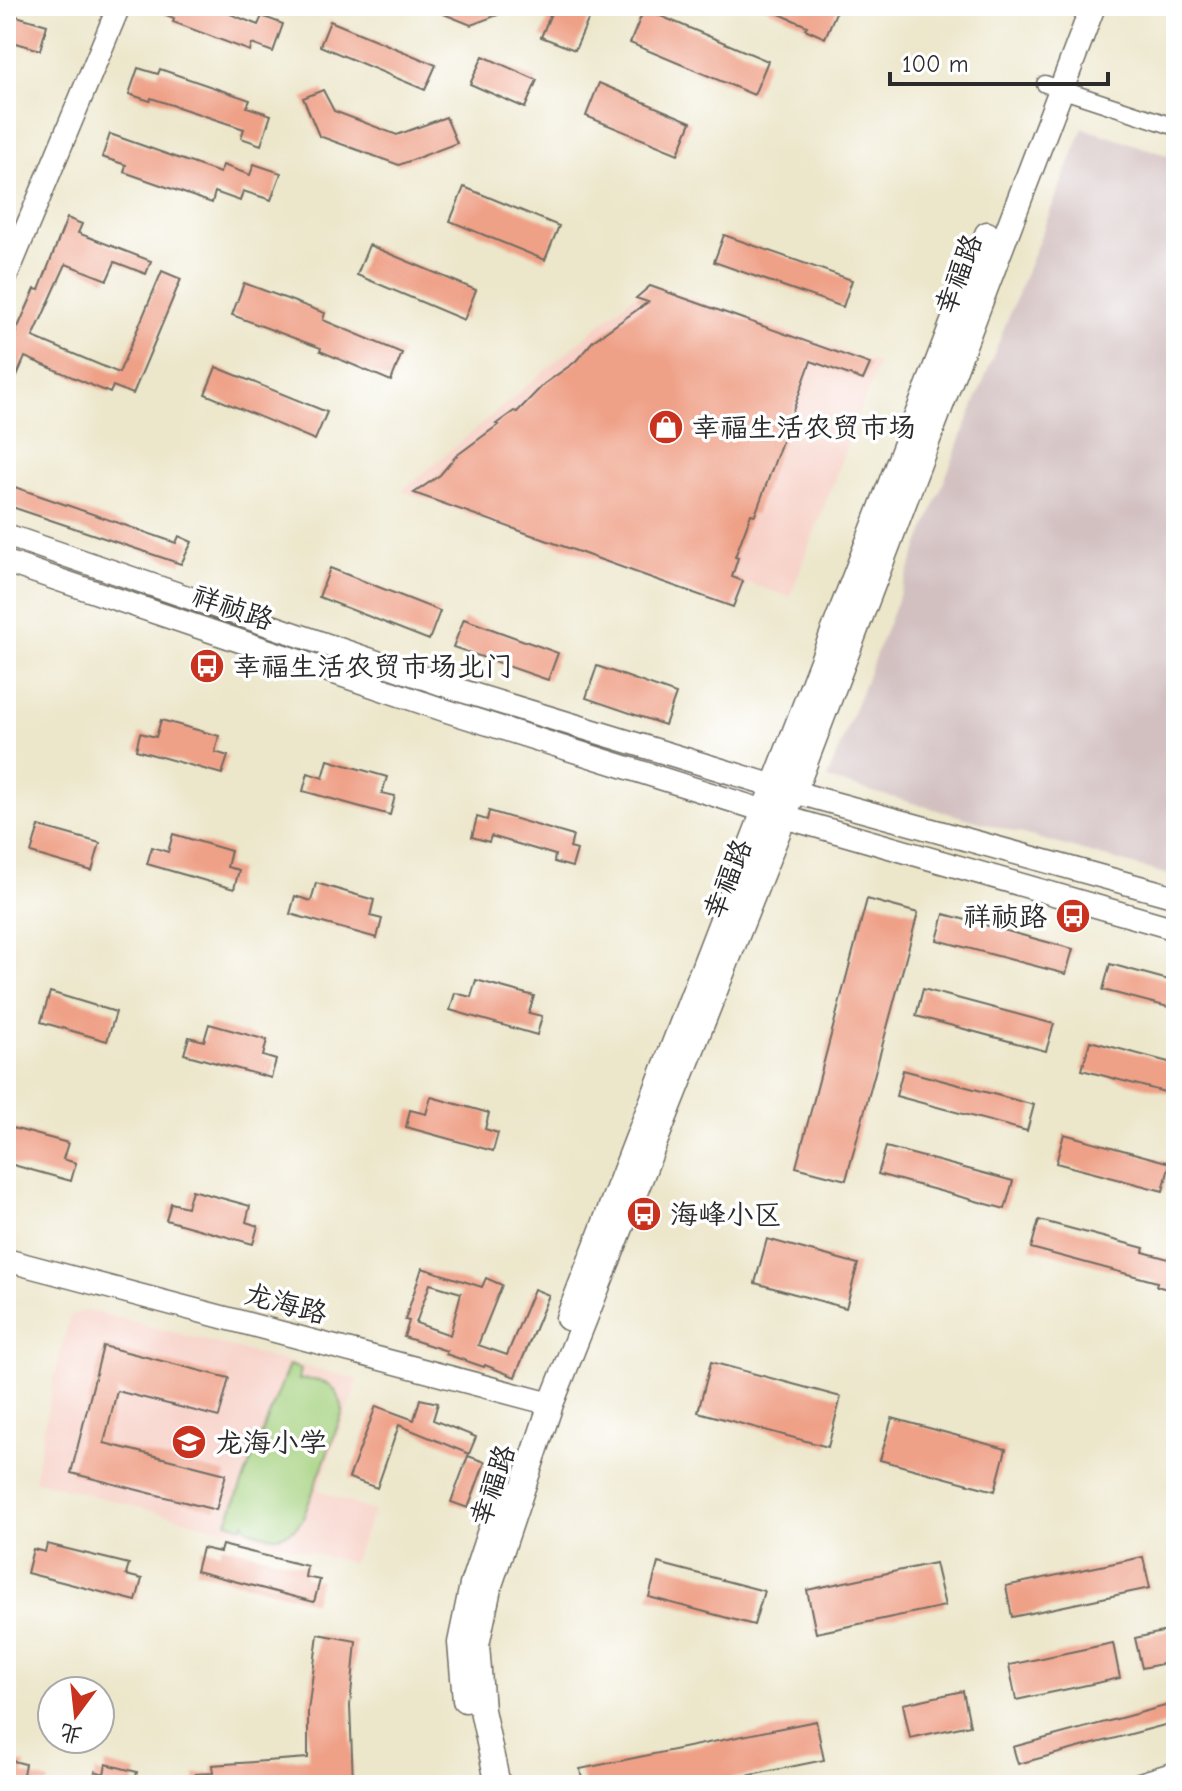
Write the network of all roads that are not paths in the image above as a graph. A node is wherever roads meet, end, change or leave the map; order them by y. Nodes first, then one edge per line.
1 (119, 6) edge
2 (1075, 6) edge
3 (1093, 6) edge
4 (1052, 87) junction
5 (1176, 127) edge
6 (6, 277) edge
7 (6, 535) edge
8 (6, 562) edge
9 (785, 788) junction
10 (775, 814) junction
11 (1176, 897) edge
12 (1176, 929) edge
13 (6, 1260) edge
14 (543, 1402) junction
15 (1176, 1774) edge
16 (482, 1785) edge
17 (498, 1785) edge
18 (1140, 1785) edge

1 - 6 street
2 - 4 main road, 幸福路
3 - 4 main road, 幸福路
4 - 5 street
4 - 9 main road, 幸福路
7 - 9 street, 祥祯路
8 - 10 street, 祥祯路
9 - 10 main road, 幸福路
9 - 11 street, 祥祯路
10 - 12 street, 祥祯路
10 - 14 main road, 幸福路
13 - 14 street, 龙海路
14 - 16 main road, 幸福路
14 - 17 main road, 幸福路
15 - 18 main road

